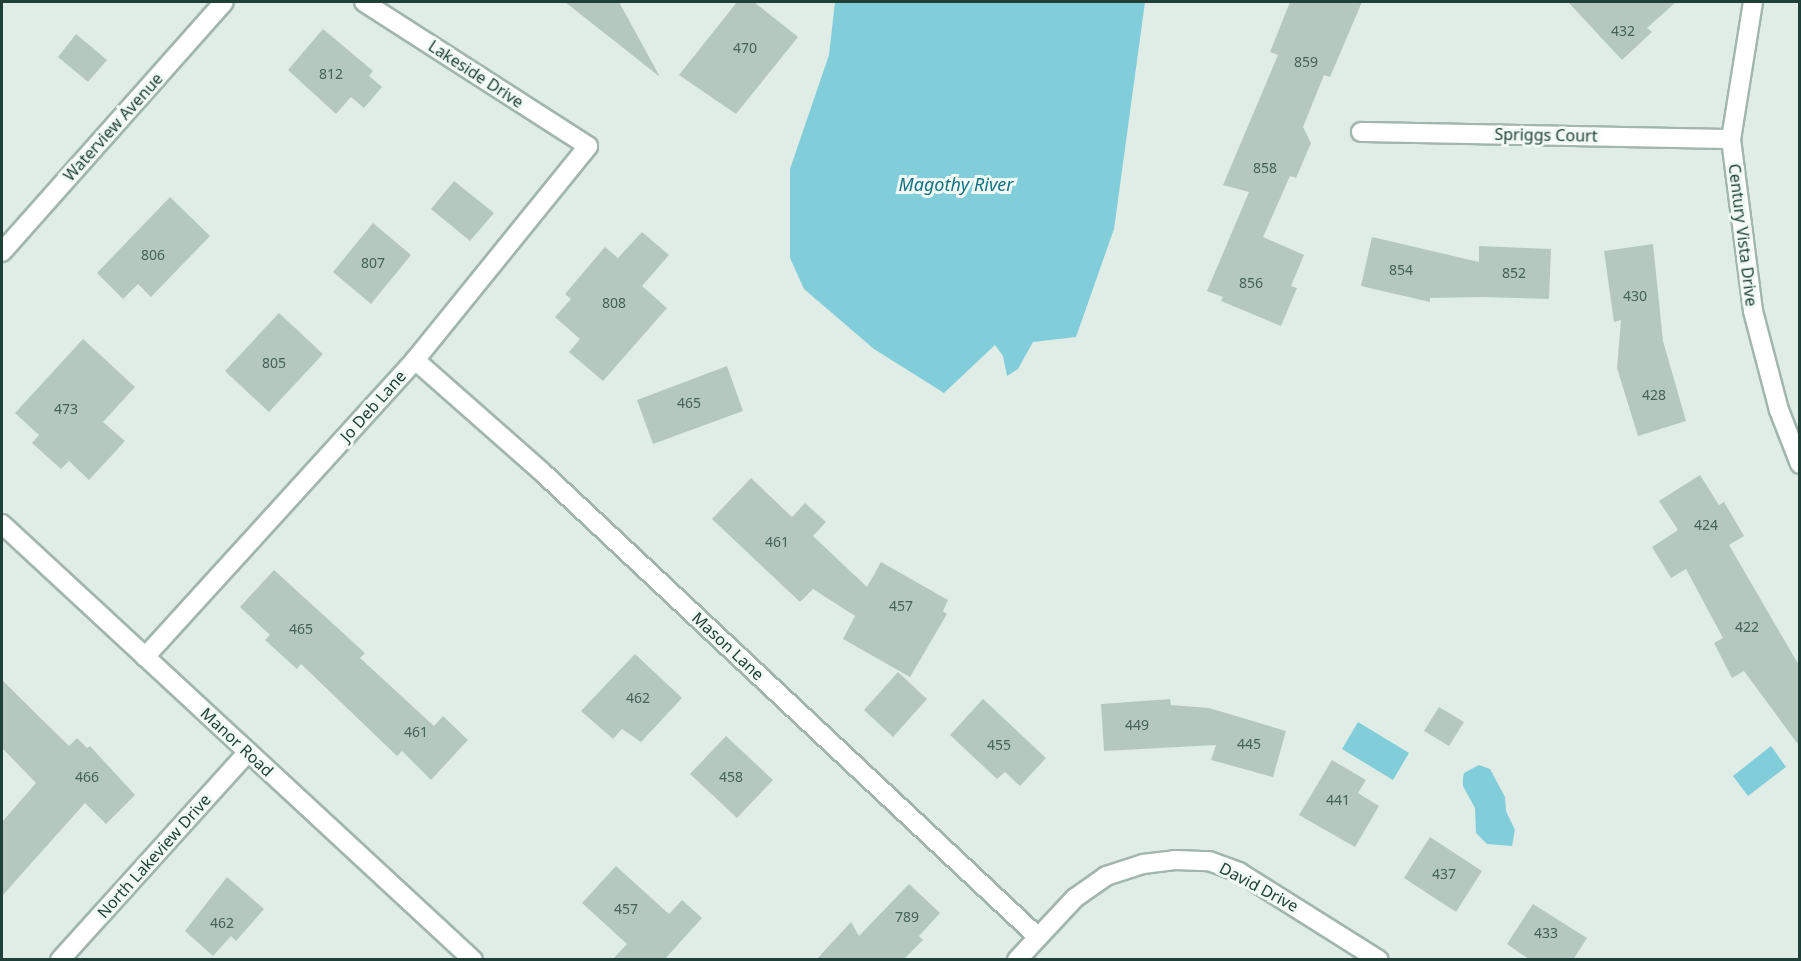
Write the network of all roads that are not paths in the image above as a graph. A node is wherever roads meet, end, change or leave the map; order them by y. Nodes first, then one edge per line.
1 (224, 2) edge
2 (364, 2) edge
3 (1753, 2) edge
4 (1361, 132) dead end
5 (1731, 139) junction
6 (588, 146) joint
7 (2, 252) edge
8 (415, 360) junction
9 (1800, 464) edge
10 (2, 524) edge
11 (145, 657) junction
12 (248, 752) junction
13 (1038, 936) junction
14 (60, 960) edge
15 (473, 960) edge
16 (1017, 960) edge
17 (1379, 960) edge

1 - 7 street, Waterview Avenue
2 - 6 street, Lakeside Drive
3 - 5 street, Century Vista Drive
4 - 5 street, Spriggs Court
5 - 9 street, Century Vista Drive
6 - 8 street, Jo Deb Lane
8 - 11 street, Jo Deb Lane
8 - 13 street, Mason Lane
10 - 11 street, Manor Road
11 - 12 street, Manor Road
12 - 14 street, North Lakeview Drive
12 - 15 street, Manor Road
13 - 16 street, David Drive
13 - 17 street, David Drive

